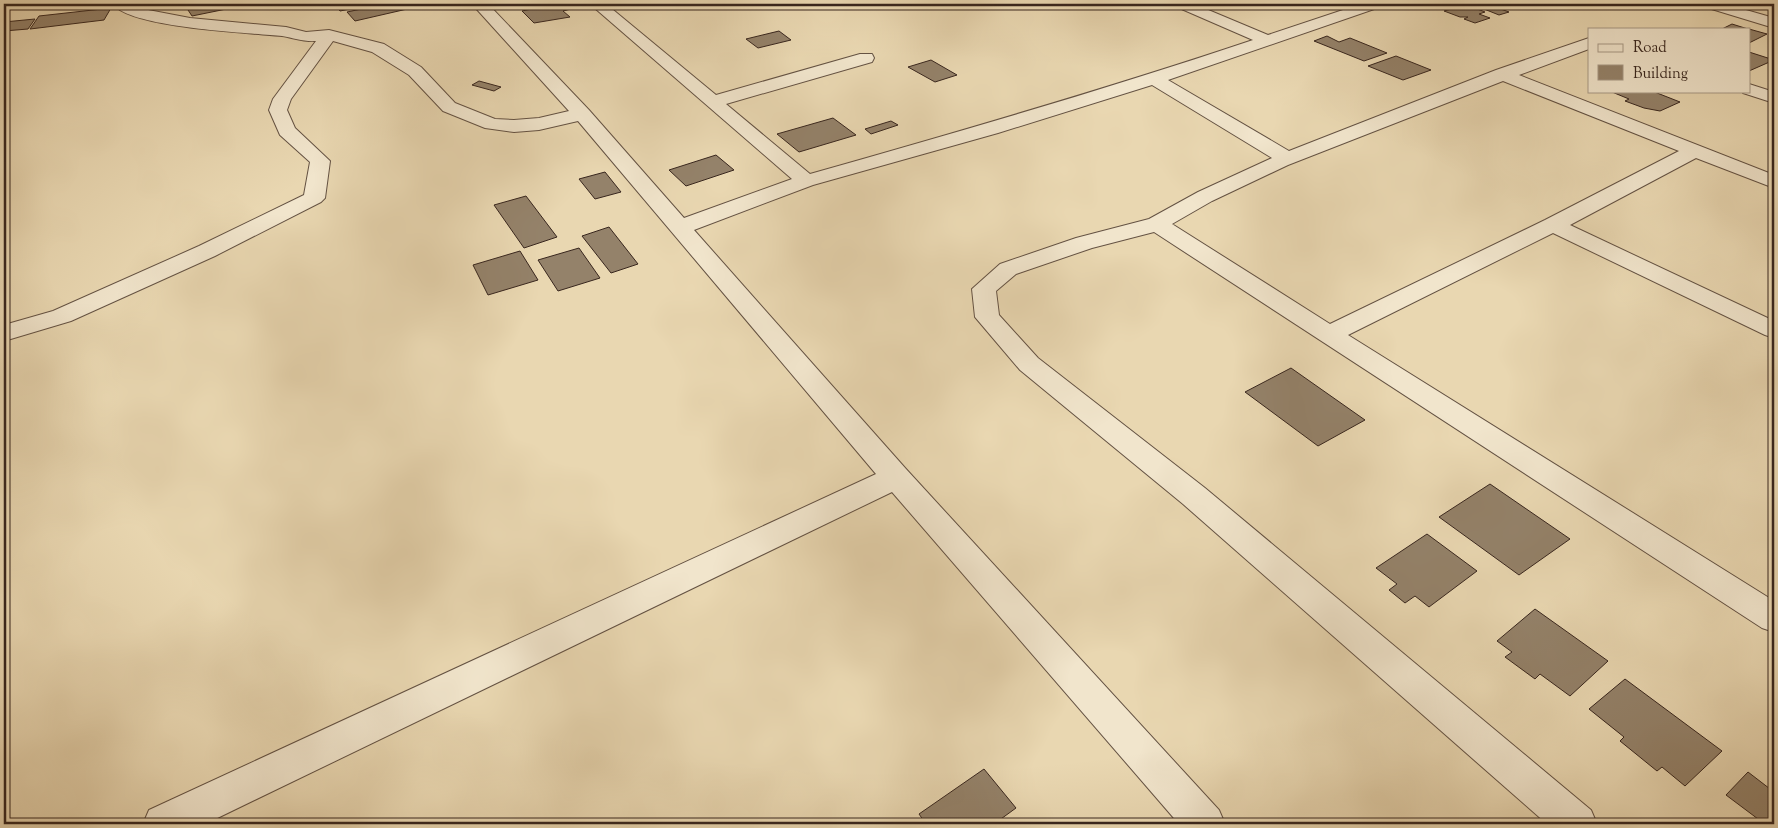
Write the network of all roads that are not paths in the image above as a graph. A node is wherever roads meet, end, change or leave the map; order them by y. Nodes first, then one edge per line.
1 (121, 4) edge
2 (480, 4) edge
3 (597, 4) edge
4 (1182, 4) edge
5 (1374, 4) edge
6 (1710, 4) edge
7 (1736, 7) edge
8 (1774, 23) edge
9 (329, 35) junction
10 (1267, 40) junction
11 (1588, 43) edge
12 (866, 58) dead end
13 (1502, 74) junction
14 (1154, 78) junction
15 (1750, 89) edge
16 (1773, 96) edge
17 (712, 102) junction
18 (582, 114) junction
19 (1694, 151) junction
20 (1287, 158) junction
21 (806, 181) junction
22 (1774, 182) edge
23 (1157, 224) junction
24 (1553, 225) junction
25 (681, 227) junction
26 (1774, 330) edge
27 (4, 333) edge
28 (1329, 334) junction
29 (896, 477) junction
30 (1774, 618) edge
31 (163, 824) edge
32 (1205, 824) edge
33 (1577, 824) edge

1 - 9 street
2 - 18 street
3 - 17 street
4 - 10 street
5 - 10 street
6 - 7 street
7 - 8 street
9 - 18 street
9 - 27 street
10 - 14 street
11 - 13 street
12 - 17 street
13 - 19 street
13 - 20 street
14 - 20 street
14 - 21 street
15 - 16 street
17 - 21 street
18 - 25 street
19 - 22 street
19 - 24 street
20 - 23 street
21 - 25 street
23 - 28 street
23 - 33 street
24 - 26 street
24 - 28 street
25 - 29 street
28 - 30 street
29 - 31 street
29 - 32 street

